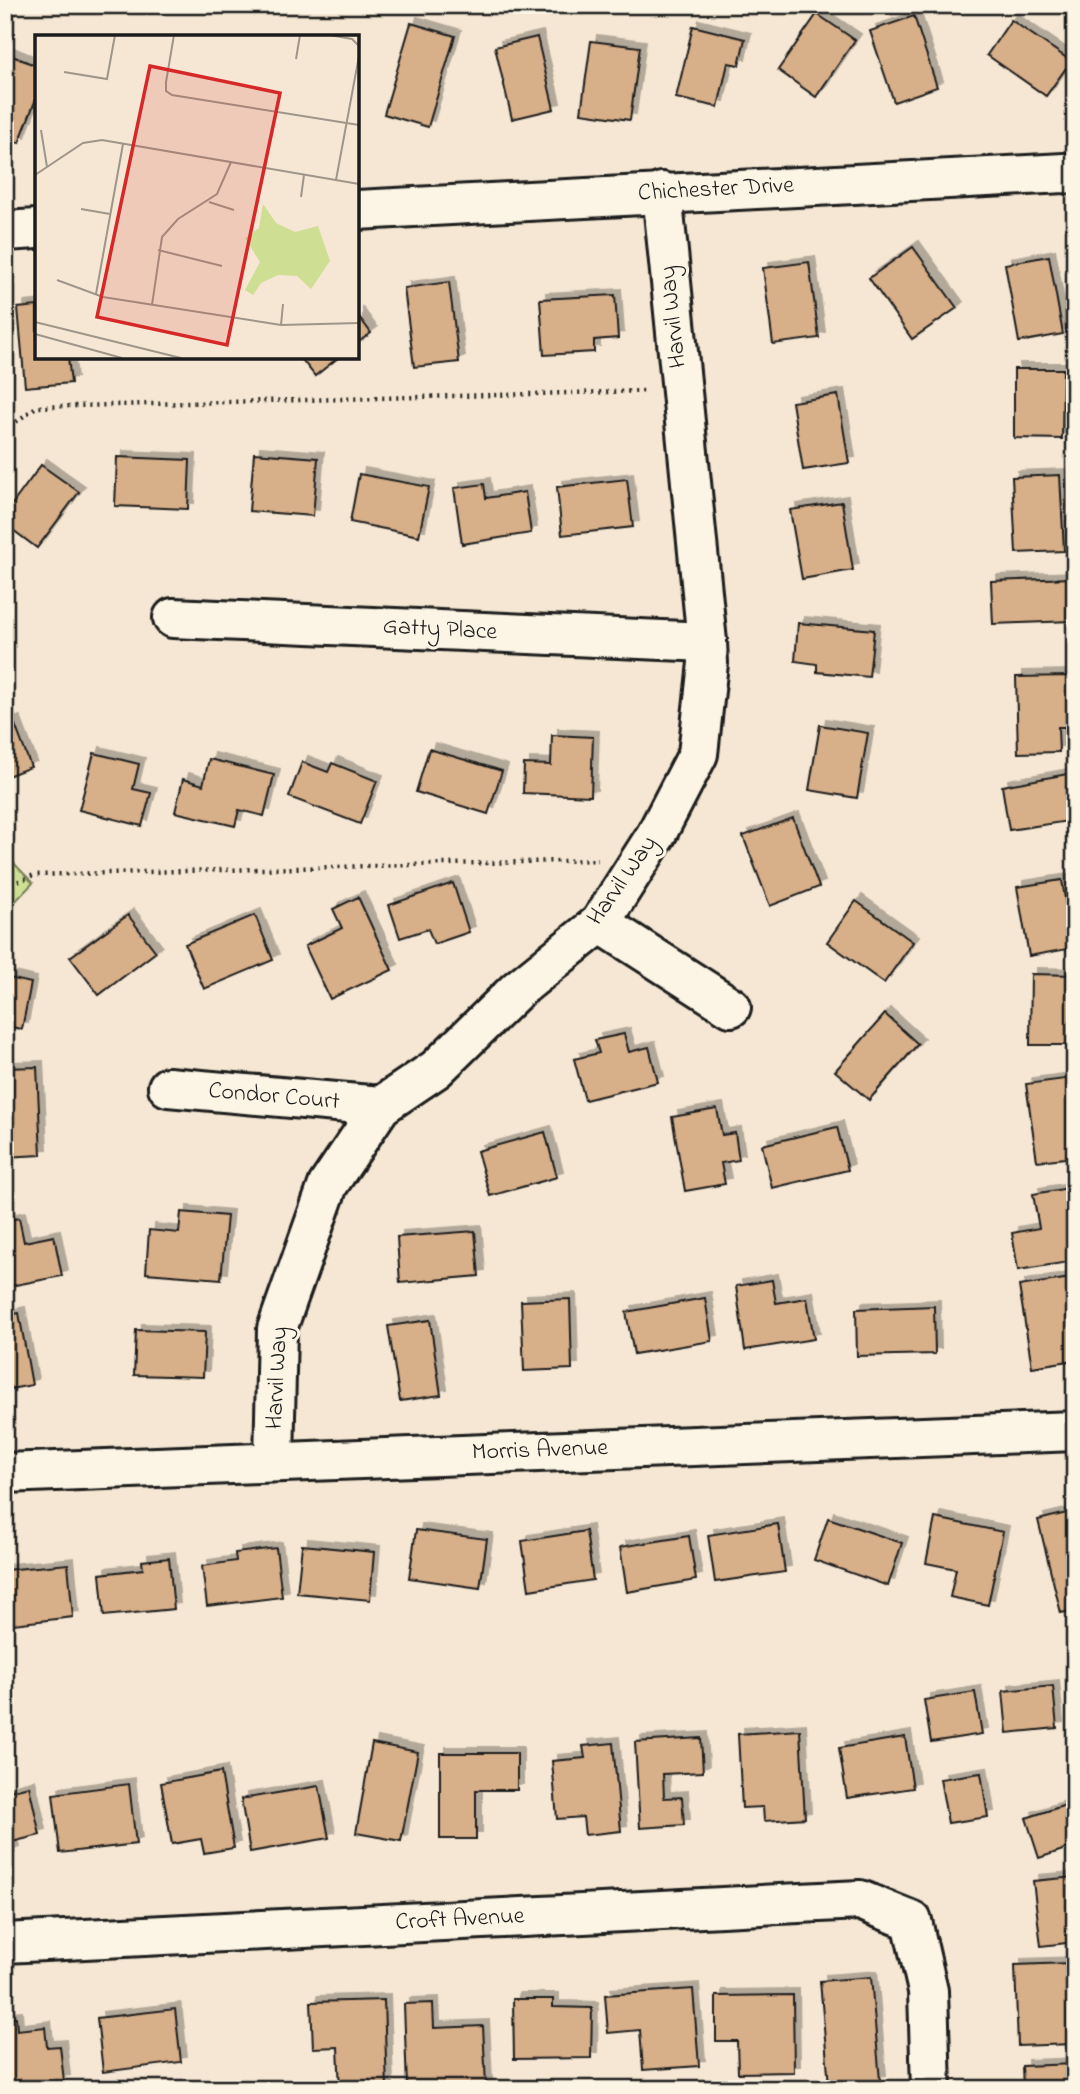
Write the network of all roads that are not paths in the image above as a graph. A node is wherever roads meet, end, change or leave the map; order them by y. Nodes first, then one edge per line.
1 (1075, 174) edge
2 (662, 192) junction
3 (359, 210) edge
4 (35, 229) edge
5 (5, 231) edge
6 (173, 618) dead end
7 (707, 642) junction
8 (600, 923) junction
9 (731, 1007) dead end
10 (168, 1087) dead end
11 (381, 1106) junction
12 (1075, 1431) edge
13 (274, 1461) junction
14 (5, 1473) edge
15 (5, 1944) edge
16 (931, 2089) edge

1 - 2 street, Chichester Drive
2 - 3 street, Chichester Drive
2 - 7 street, Harvil Way
4 - 5 street
6 - 7 street, Gatty Place
7 - 8 street, Harvil Way
8 - 9 street
8 - 11 street, Harvil Way
10 - 11 street, Condor Court
11 - 13 street, Harvil Way
12 - 13 street, Morris Avenue
13 - 14 street, Morris Avenue
15 - 16 street, Croft Avenue

